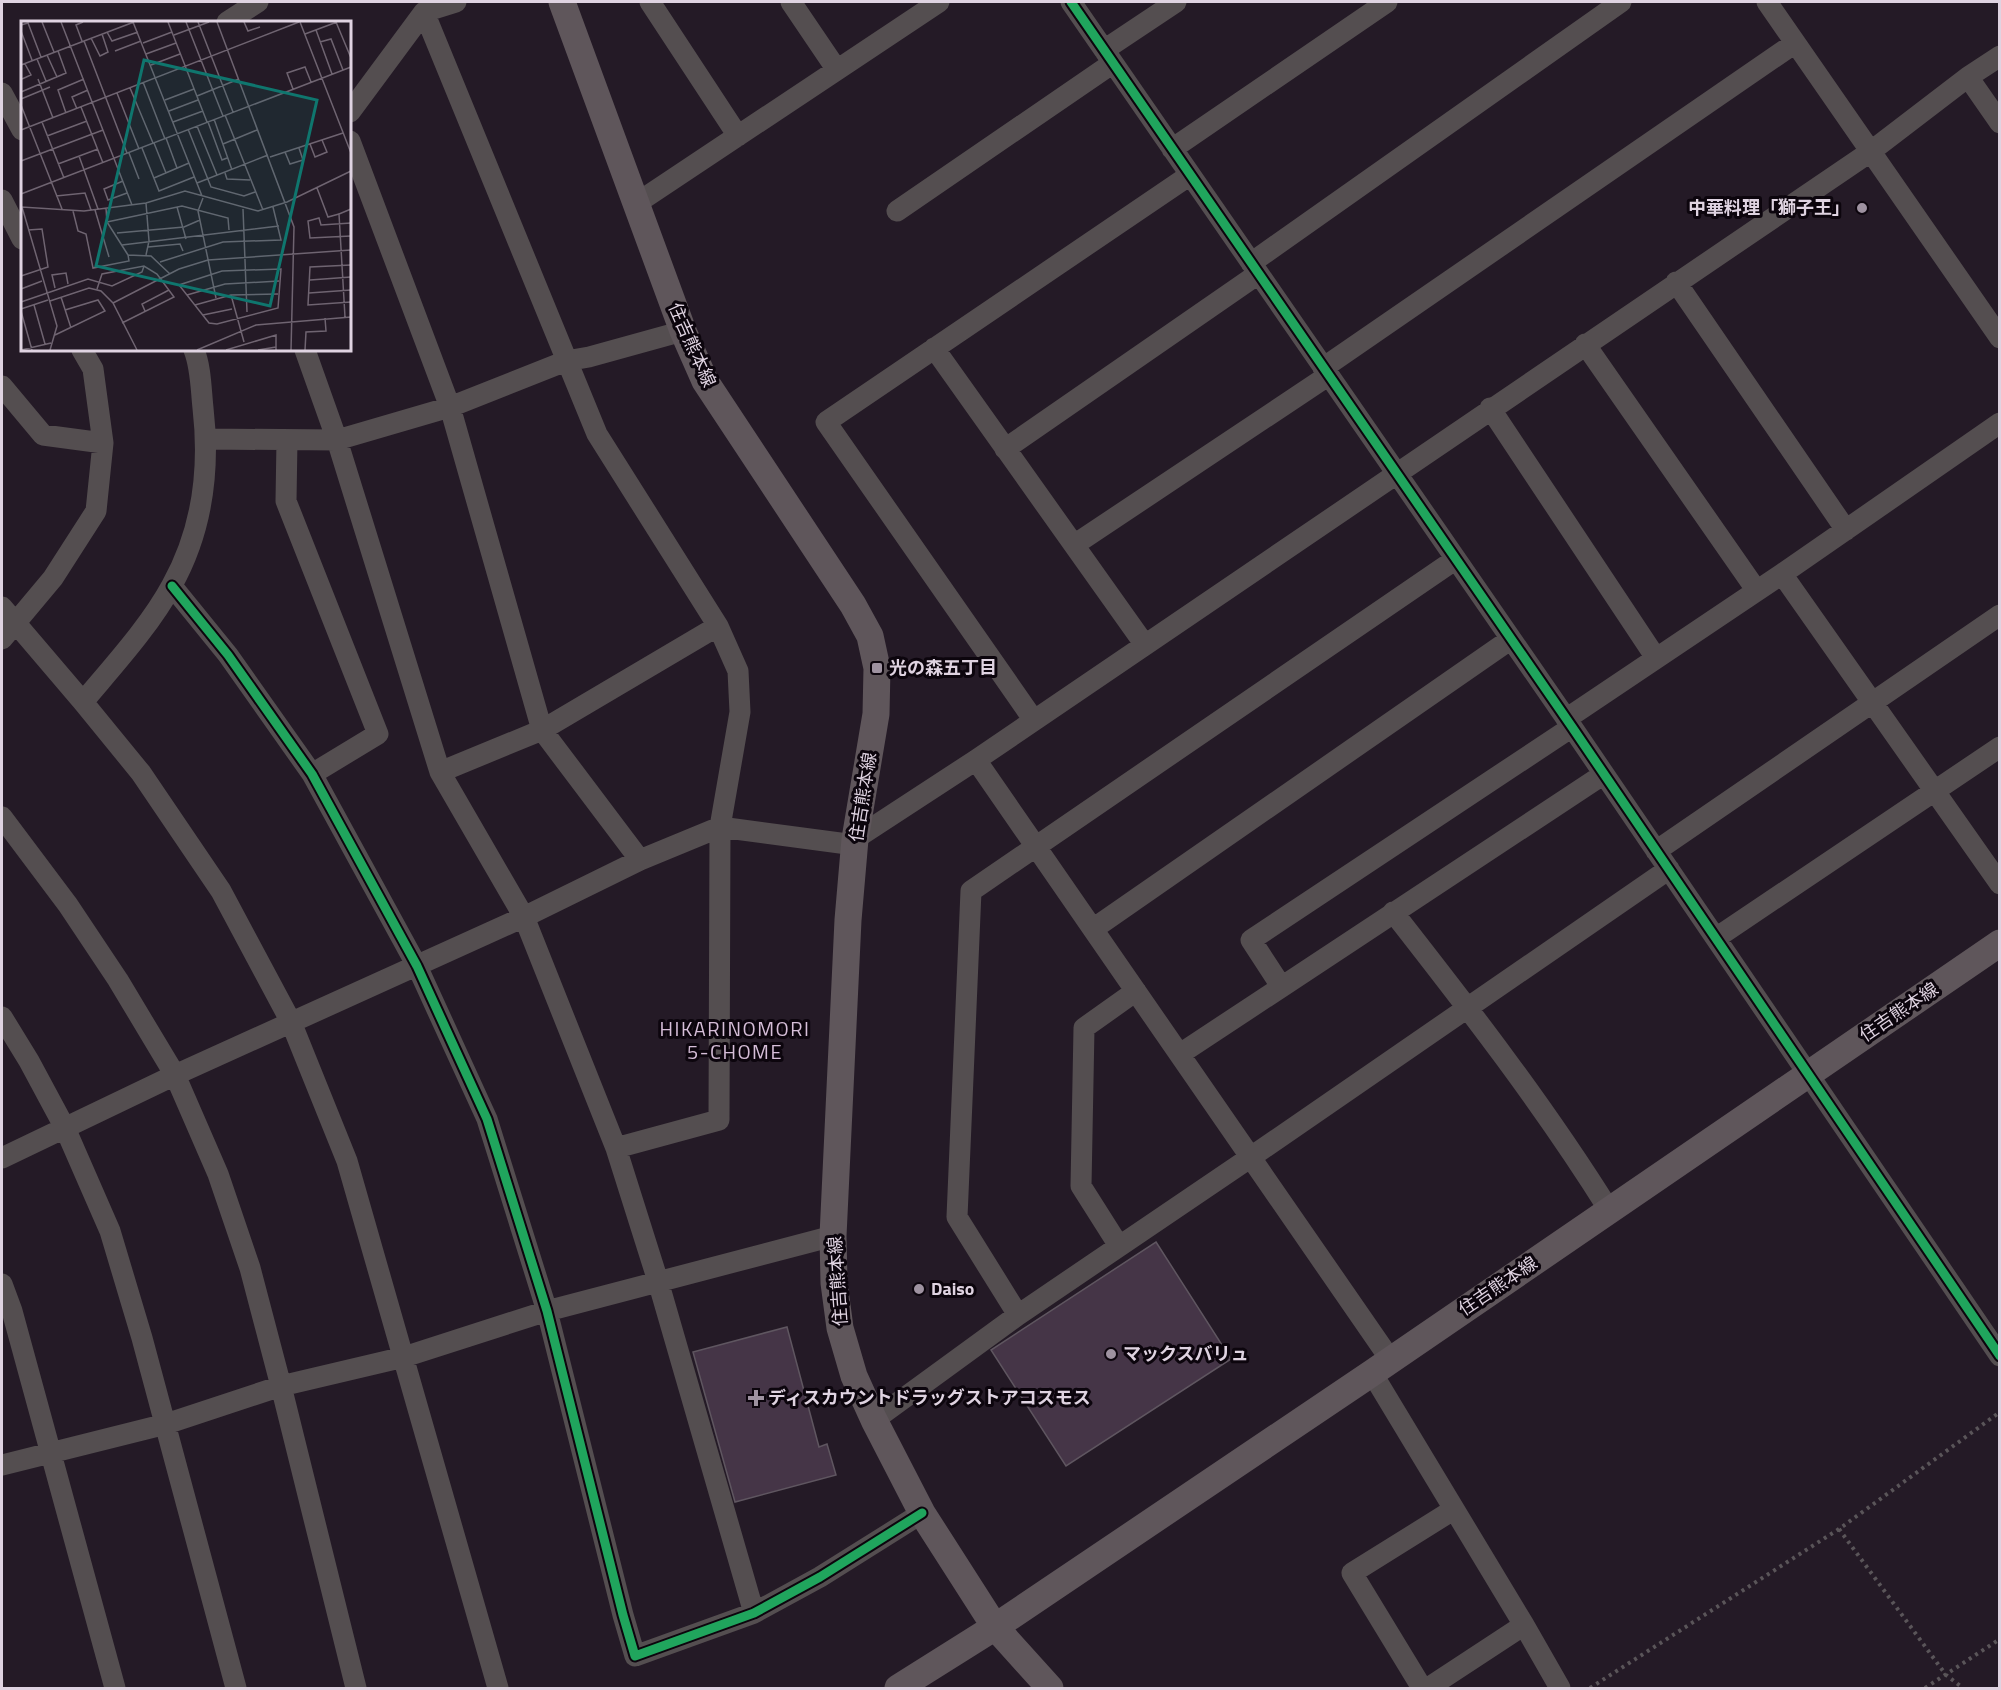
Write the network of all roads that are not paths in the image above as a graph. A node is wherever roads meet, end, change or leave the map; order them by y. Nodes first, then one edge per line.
1 (258, 2) edge
2 (456, 2) edge
3 (562, 2) edge
4 (650, 2) edge
5 (791, 2) edge
6 (939, 2) edge
7 (1071, 2) edge
8 (1176, 2) edge
9 (1387, 2) edge
10 (1621, 2) edge
11 (1767, 2) edge
12 (424, 12) junction
13 (229, 21) edge
14 (1795, 43) junction
15 (1108, 56) junction
16 (2000, 56) edge
17 (837, 70) junction
18 (1968, 77) junction
19 (2, 93) edge
20 (351, 111) edge
21 (2000, 123) edge
22 (21, 128) edge
23 (738, 136) junction
24 (351, 144) edge
25 (1172, 149) junction
26 (1870, 152) junction
27 (1191, 175) junction
28 (2, 200) edge
29 (637, 204) junction
30 (897, 211) dead end
31 (21, 237) edge
32 (1255, 268) junction
33 (1676, 282) junction
34 (683, 331) junction
35 (2000, 338) edge
36 (1585, 344) junction
37 (934, 348) junction
38 (83, 351) edge
39 (194, 351) edge
40 (305, 351) edge
41 (566, 361) junction
42 (1326, 371) junction
43 (2, 386) edge
44 (450, 407) junction
45 (1490, 408) junction
46 (2000, 423) edge
47 (207, 439) junction
48 (287, 440) junction
49 (337, 440) junction
50 (103, 443) junction
51 (1005, 448) junction
52 (1396, 473) junction
53 (1846, 530) junction
54 (1074, 545) junction
55 (1456, 559) junction
56 (1782, 574) junction
57 (172, 586) junction
58 (1757, 591) junction
59 (2000, 615) edge
60 (6, 622) edge
61 (718, 626) junction
62 (1511, 639) junction
63 (1145, 645) junction
64 (1656, 658) junction
65 (83, 702) junction
66 (1871, 702) junction
67 (1033, 719) junction
68 (1569, 723) junction
69 (542, 730) junction
70 (2000, 747) edge
71 (976, 760) junction
72 (441, 772) junction
73 (312, 774) junction
74 (1604, 774) junction
75 (1934, 792) junction
76 (2, 817) edge
77 (720, 827) junction
78 (855, 842) junction
79 (1036, 846) junction
80 (1656, 851) junction
81 (640, 860) junction
82 (1669, 869) junction
83 (2000, 884) edge
84 (1393, 912) junction
85 (524, 917) junction
86 (1093, 929) junction
87 (1716, 938) junction
88 (2000, 943) edge
89 (417, 966) junction
90 (1281, 986) junction
91 (1136, 991) junction
92 (1467, 1007) junction
93 (2, 1017) edge
94 (291, 1022) junction
95 (1180, 1054) junction
96 (174, 1075) junction
97 (1807, 1076) junction
98 (65, 1128) junction
99 (616, 1148) junction
100 (1251, 1157) junction
101 (2, 1158) edge
102 (1609, 1210) junction
103 (833, 1236) junction
104 (1119, 1246) junction
105 (658, 1281) junction
106 (2, 1284) edge
107 (547, 1311) junction
108 (7, 1313) edge
109 (1018, 1315) junction
110 (2000, 1356) edge
111 (404, 1357) junction
112 (1381, 1366) junction
113 (281, 1386) junction
114 (874, 1420) junction
115 (166, 1424) junction
116 (49, 1452) junction
117 (2, 1464) edge
118 (1453, 1510) junction
119 (922, 1512) junction
120 (754, 1613) junction
121 (1524, 1625) junction
122 (995, 1627) junction
123 (115, 1689) edge
124 (236, 1689) edge
125 (356, 1689) edge
126 (498, 1689) edge
127 (898, 1689) edge
128 (1050, 1689) edge
129 (1422, 1689) edge
130 (1428, 1689) edge
131 (1560, 1689) edge

1 - 13 street
2 - 12 street
3 - 29 main road, 住吉熊本線
4 - 23 street
5 - 17 street
6 - 17 street
7 - 15 street
8 - 15 street
9 - 25 street
10 - 32 street
11 - 14 street
12 - 20 street
12 - 41 street
14 - 26 street
14 - 42 street
15 - 25 street
15 - 30 street
16 - 18 street
17 - 23 street
18 - 21 street
18 - 26 street
19 - 22 street
23 - 29 street
24 - 44 street
25 - 27 street
26 - 33 street
26 - 35 street
27 - 32 street
27 - 37 street
28 - 31 street
29 - 34 main road, 住吉熊本線
32 - 42 street
32 - 51 street
33 - 36 street
33 - 53 street
34 - 41 street
34 - 78 main road, 住吉熊本線
36 - 45 street
36 - 58 street
37 - 51 street
37 - 67 street
38 - 50 street
39 - 47 street
40 - 49 street
41 - 44 street
41 - 61 street
42 - 52 street
42 - 54 street
43 - 50 street
44 - 49 street
44 - 69 street
45 - 52 street
45 - 64 street
46 - 53 street
47 - 48 street
47 - 57 street
48 - 49 street
48 - 73 street
49 - 72 street
50 - 60 street
51 - 54 street
52 - 55 street
52 - 63 street
53 - 56 street
54 - 63 street
55 - 62 street
55 - 79 street
56 - 58 street
56 - 66 street
57 - 65 street
57 - 73 street
58 - 64 street
59 - 66 street
60 - 65 street
61 - 69 street
61 - 77 street
62 - 68 street
62 - 86 street
63 - 67 street
64 - 68 street
65 - 94 street
66 - 75 street
66 - 80 street
67 - 71 street
68 - 74 street
68 - 90 street
69 - 72 street
69 - 81 street
70 - 75 street
71 - 78 street
71 - 79 street
72 - 85 street
73 - 89 street
74 - 80 street
74 - 84 street
75 - 83 street
75 - 87 street
76 - 96 street
77 - 78 street
77 - 81 street
77 - 99 street
78 - 103 main road, 住吉熊本線
79 - 86 street
79 - 109 street
80 - 82 street
81 - 85 street
82 - 87 street
82 - 92 street
84 - 90 street
84 - 92 street
85 - 89 street
85 - 99 street
86 - 91 street
87 - 97 street
88 - 97 main road, 住吉熊本線
89 - 94 street
89 - 107 street
90 - 95 street
91 - 95 street
91 - 104 street
92 - 100 street
92 - 102 street
93 - 98 street
94 - 96 street
94 - 111 street
95 - 100 street
96 - 98 street
96 - 113 street
97 - 102 main road, 住吉熊本線
97 - 110 street
98 - 101 street
98 - 115 street
99 - 105 street
100 - 104 street
100 - 112 street
102 - 112 main road, 住吉熊本線
103 - 105 street
103 - 114 main road, 住吉熊本線
104 - 109 street
105 - 107 street
105 - 120 street
106 - 108 street
107 - 111 street
107 - 120 street
108 - 116 street
109 - 114 street
111 - 113 street
111 - 126 street
112 - 118 street
112 - 122 main road, 住吉熊本線
113 - 115 street
113 - 125 street
114 - 119 main road, 住吉熊本線
115 - 116 street
115 - 124 street
116 - 117 street
116 - 123 street
118 - 121 street
118 - 129 street
119 - 120 street
119 - 122 main road, 住吉熊本線
121 - 130 street
121 - 131 street
122 - 127 main road, 住吉熊本線
122 - 128 main road

